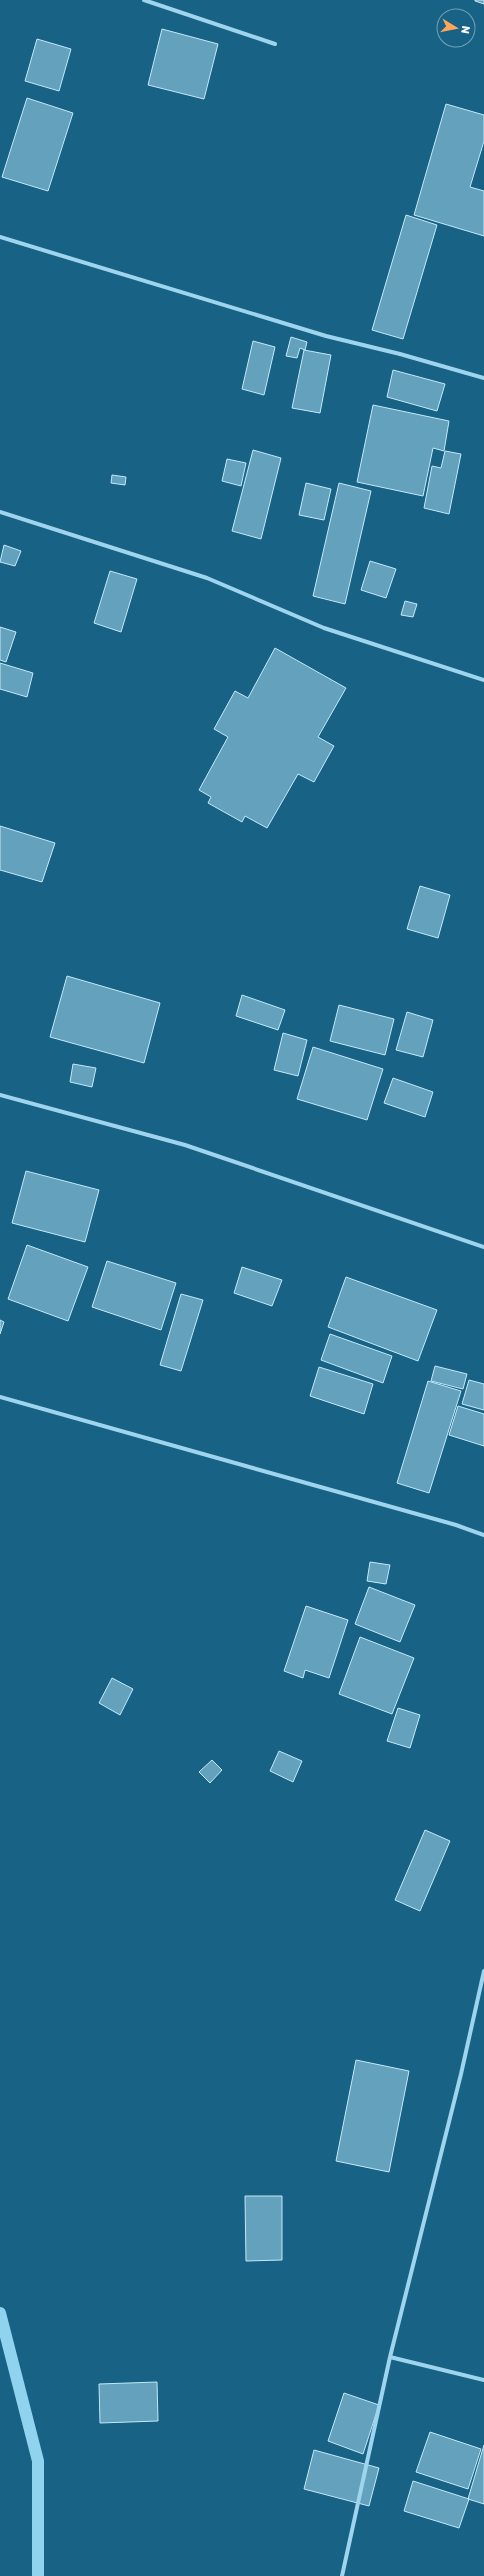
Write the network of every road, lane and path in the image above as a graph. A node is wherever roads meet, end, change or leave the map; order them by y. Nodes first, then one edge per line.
1 (144, 0) edge
2 (275, 44) dead end
3 (0, 237) edge
4 (484, 378) edge
5 (0, 512) edge
6 (484, 680) edge
7 (0, 1095) edge
8 (484, 1247) edge
9 (0, 1397) edge
10 (484, 1535) edge
11 (484, 1971) edge
12 (390, 2357) junction
13 (484, 2380) edge
14 (342, 2576) edge

1 - 2 street
3 - 4 street
5 - 6 street
7 - 8 street
9 - 10 street
11 - 12 street
12 - 13 street
12 - 14 street

